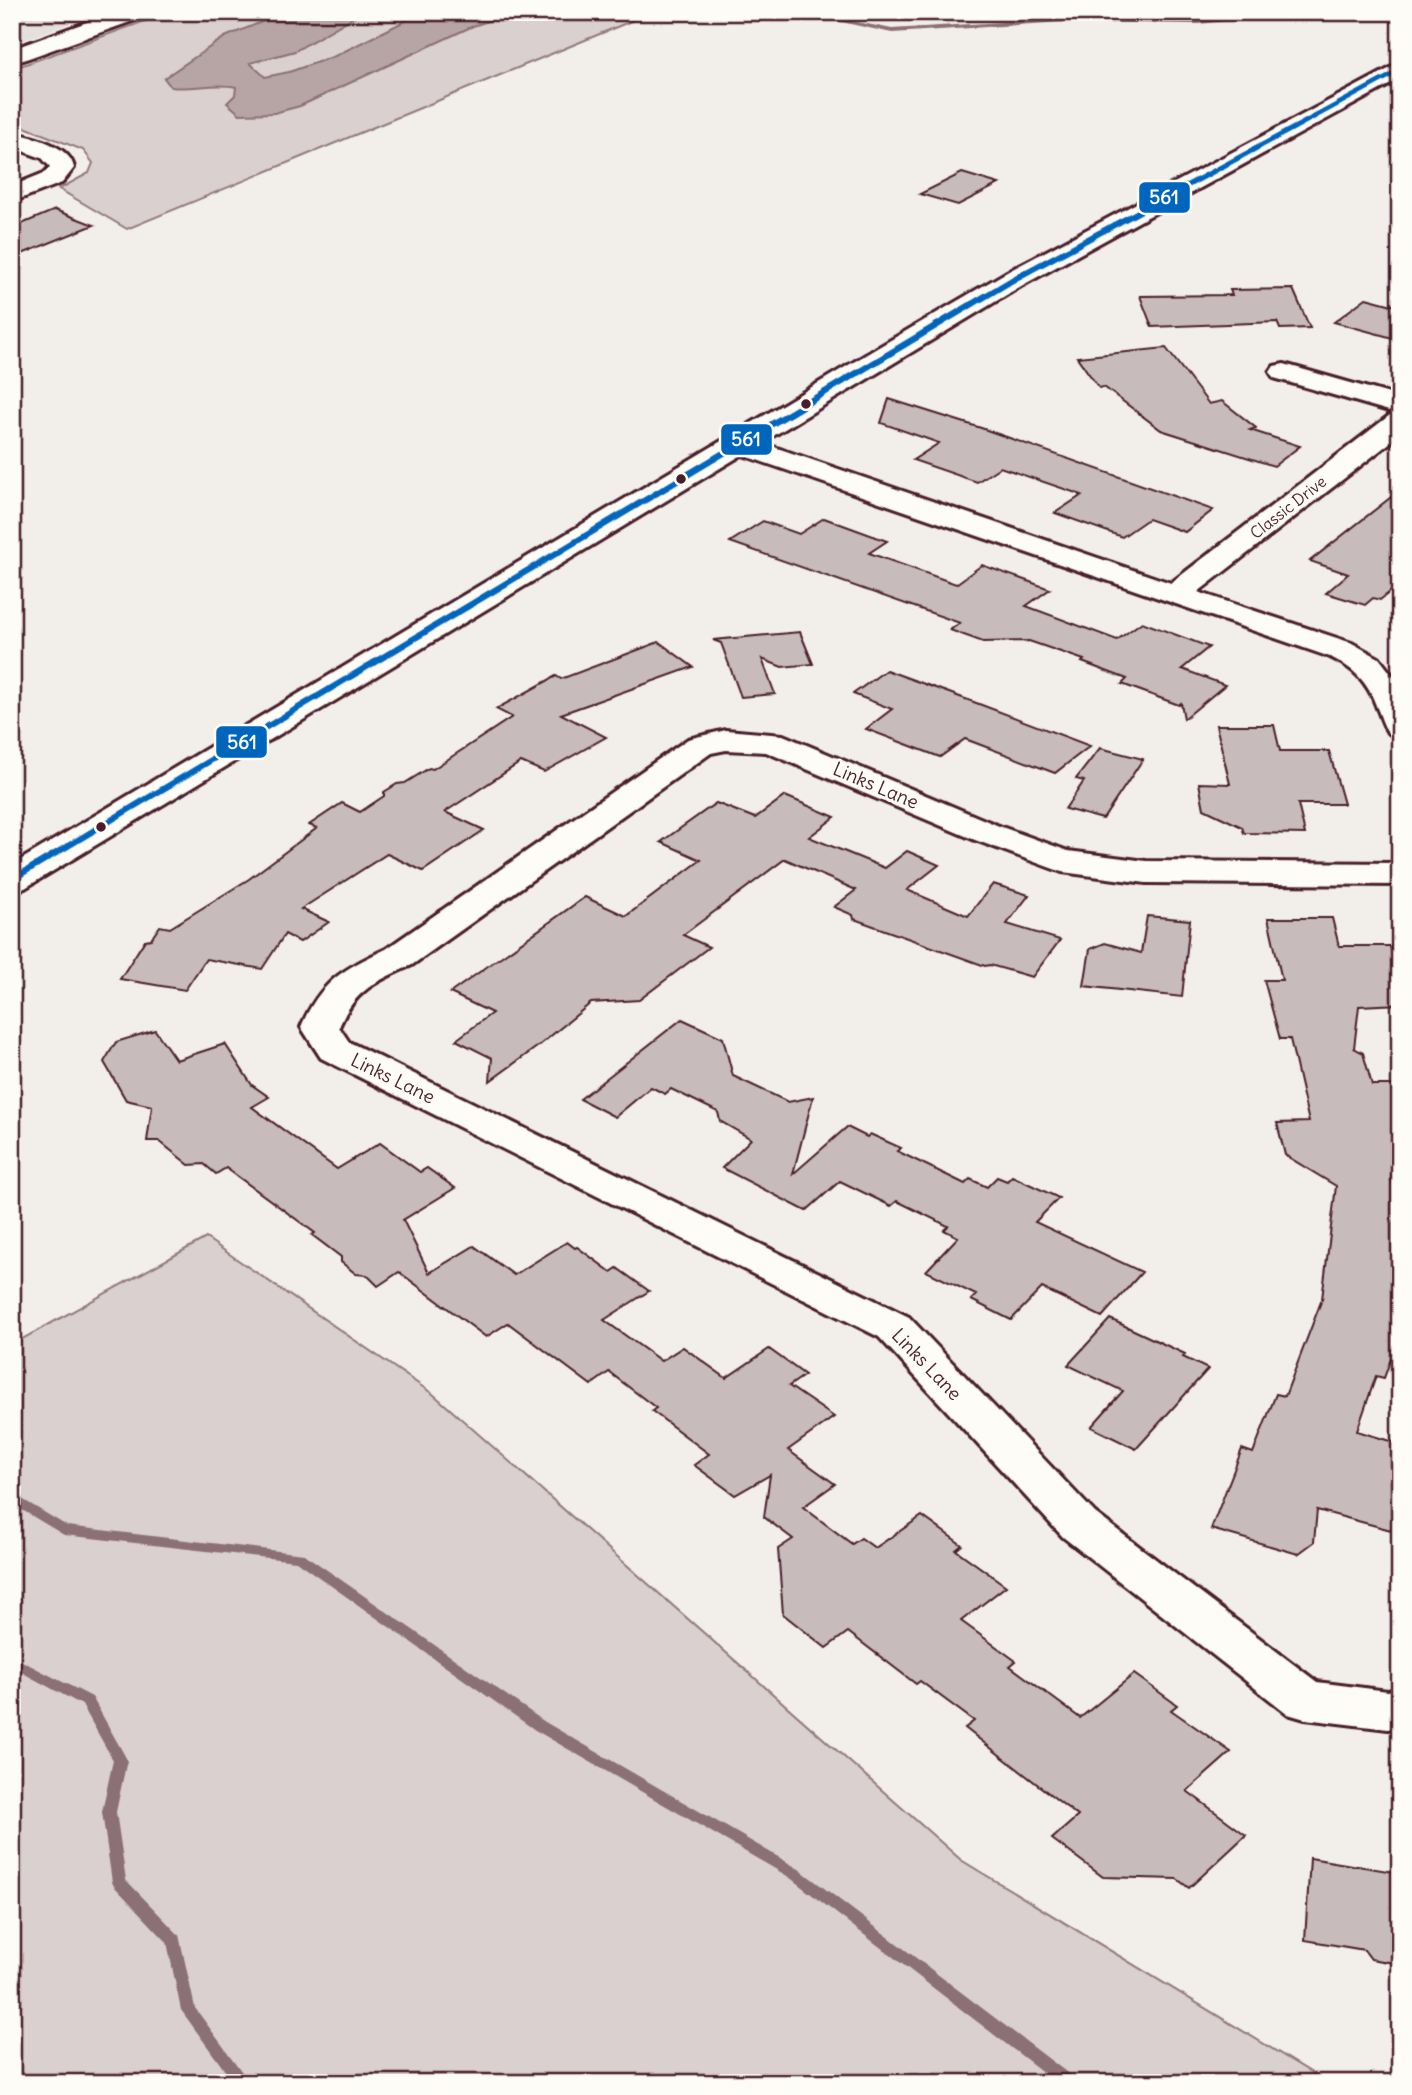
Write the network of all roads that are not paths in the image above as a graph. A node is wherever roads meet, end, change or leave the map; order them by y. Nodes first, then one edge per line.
1 (136, 12) edge
2 (12, 57) edge
3 (1400, 70) edge
4 (12, 139) edge
5 (12, 195) edge
6 (1284, 372) dead end
7 (1400, 406) edge
8 (1400, 421) edge
9 (738, 444) junction
10 (1177, 593) junction
11 (1400, 726) edge
12 (1400, 874) edge
13 (12, 880) edge
14 (1400, 1707) edge

1 - 2 street
3 - 9 street
4 - 5 street
6 - 7 street
8 - 10 street, Classic Drive
9 - 10 street
9 - 13 street
10 - 11 street
12 - 14 street, Links Lane

